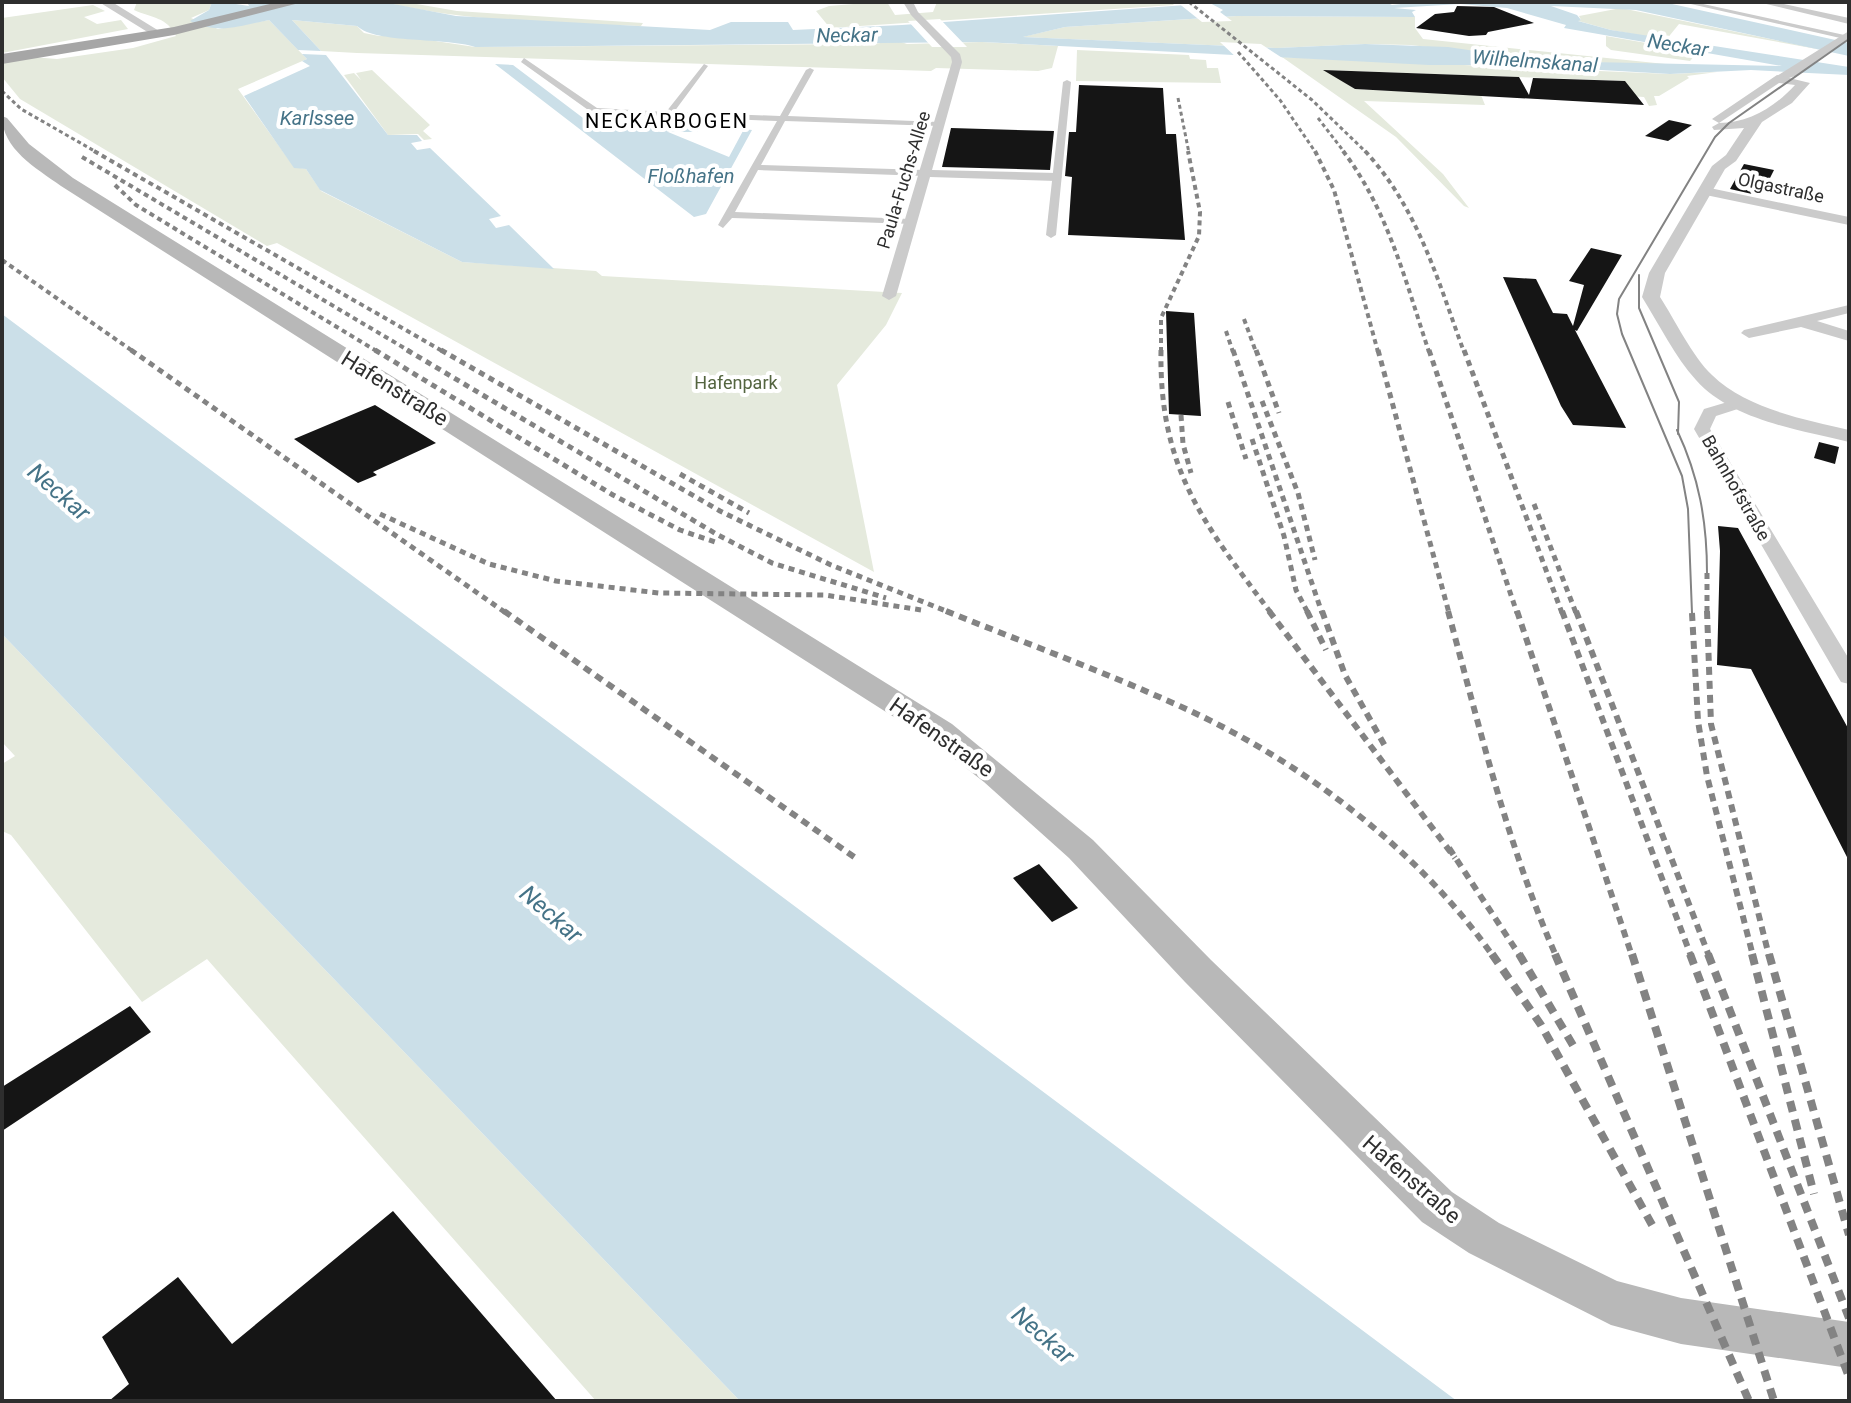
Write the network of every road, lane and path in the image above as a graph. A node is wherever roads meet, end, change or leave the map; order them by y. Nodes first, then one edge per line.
1 (104, 2) edge
2 (296, 2) edge
3 (908, 2) edge
4 (1685, 2) edge
5 (1763, 2) edge
6 (1779, 6) junction
7 (920, 9) edge
8 (1750, 17) junction
9 (1849, 21) edge
10 (166, 32) junction
11 (1847, 39) edge
12 (2, 59) edge
13 (524, 60) dead end
14 (704, 66) dead end
15 (810, 70) dead end
16 (1784, 76) junction
17 (1806, 81) junction
18 (1067, 82) dead end
19 (669, 114) junction
20 (782, 119) junction
21 (2, 121) edge
22 (1756, 121) junction
23 (1719, 123) junction
24 (943, 124) junction
25 (1736, 127) junction
26 (1740, 142) junction
27 (1719, 166) junction
28 (756, 167) junction
29 (930, 173) junction
30 (1056, 177) junction
31 (1705, 191) junction
32 (729, 215) junction
33 (1849, 221) edge
34 (916, 223) junction
35 (723, 225) dead end
36 (1051, 235) dead end
37 (894, 296) dead end
38 (1849, 309) edge
39 (1810, 323) junction
40 (1749, 333) dead end
41 (1849, 336) edge
42 (1741, 403) junction
43 (1849, 436) edge
44 (1849, 677) edge
45 (1849, 1345) edge

1 - 10 street
2 - 10 main road
3 - 7 street
4 - 8 street
5 - 6 street
6 - 8 street
6 - 9 street
7 - 24 street, Paula-Fuchs-Allee
8 - 11 street
10 - 12 main road
11 - 16 street
11 - 17 street
13 - 19 street
14 - 19 street
15 - 20 street
16 - 17 street
16 - 23 street
17 - 22 street
18 - 30 street
19 - 20 street
20 - 24 street
20 - 28 street
21 - 45 main road, Hafenstraße
22 - 25 street
22 - 26 street
23 - 25 street
23 - 27 street
24 - 29 street, Paula-Fuchs-Allee
25 - 26 street
26 - 27 street
27 - 31 street
28 - 29 street
28 - 32 street
29 - 30 street
29 - 34 street, Paula-Fuchs-Allee
30 - 36 street
31 - 33 street, Olgastraße
31 - 42 street
32 - 34 street
32 - 35 street
34 - 37 street, Paula-Fuchs-Allee
38 - 39 street
39 - 40 street
39 - 41 street
42 - 43 street
42 - 44 street, Bahnhofstraße

